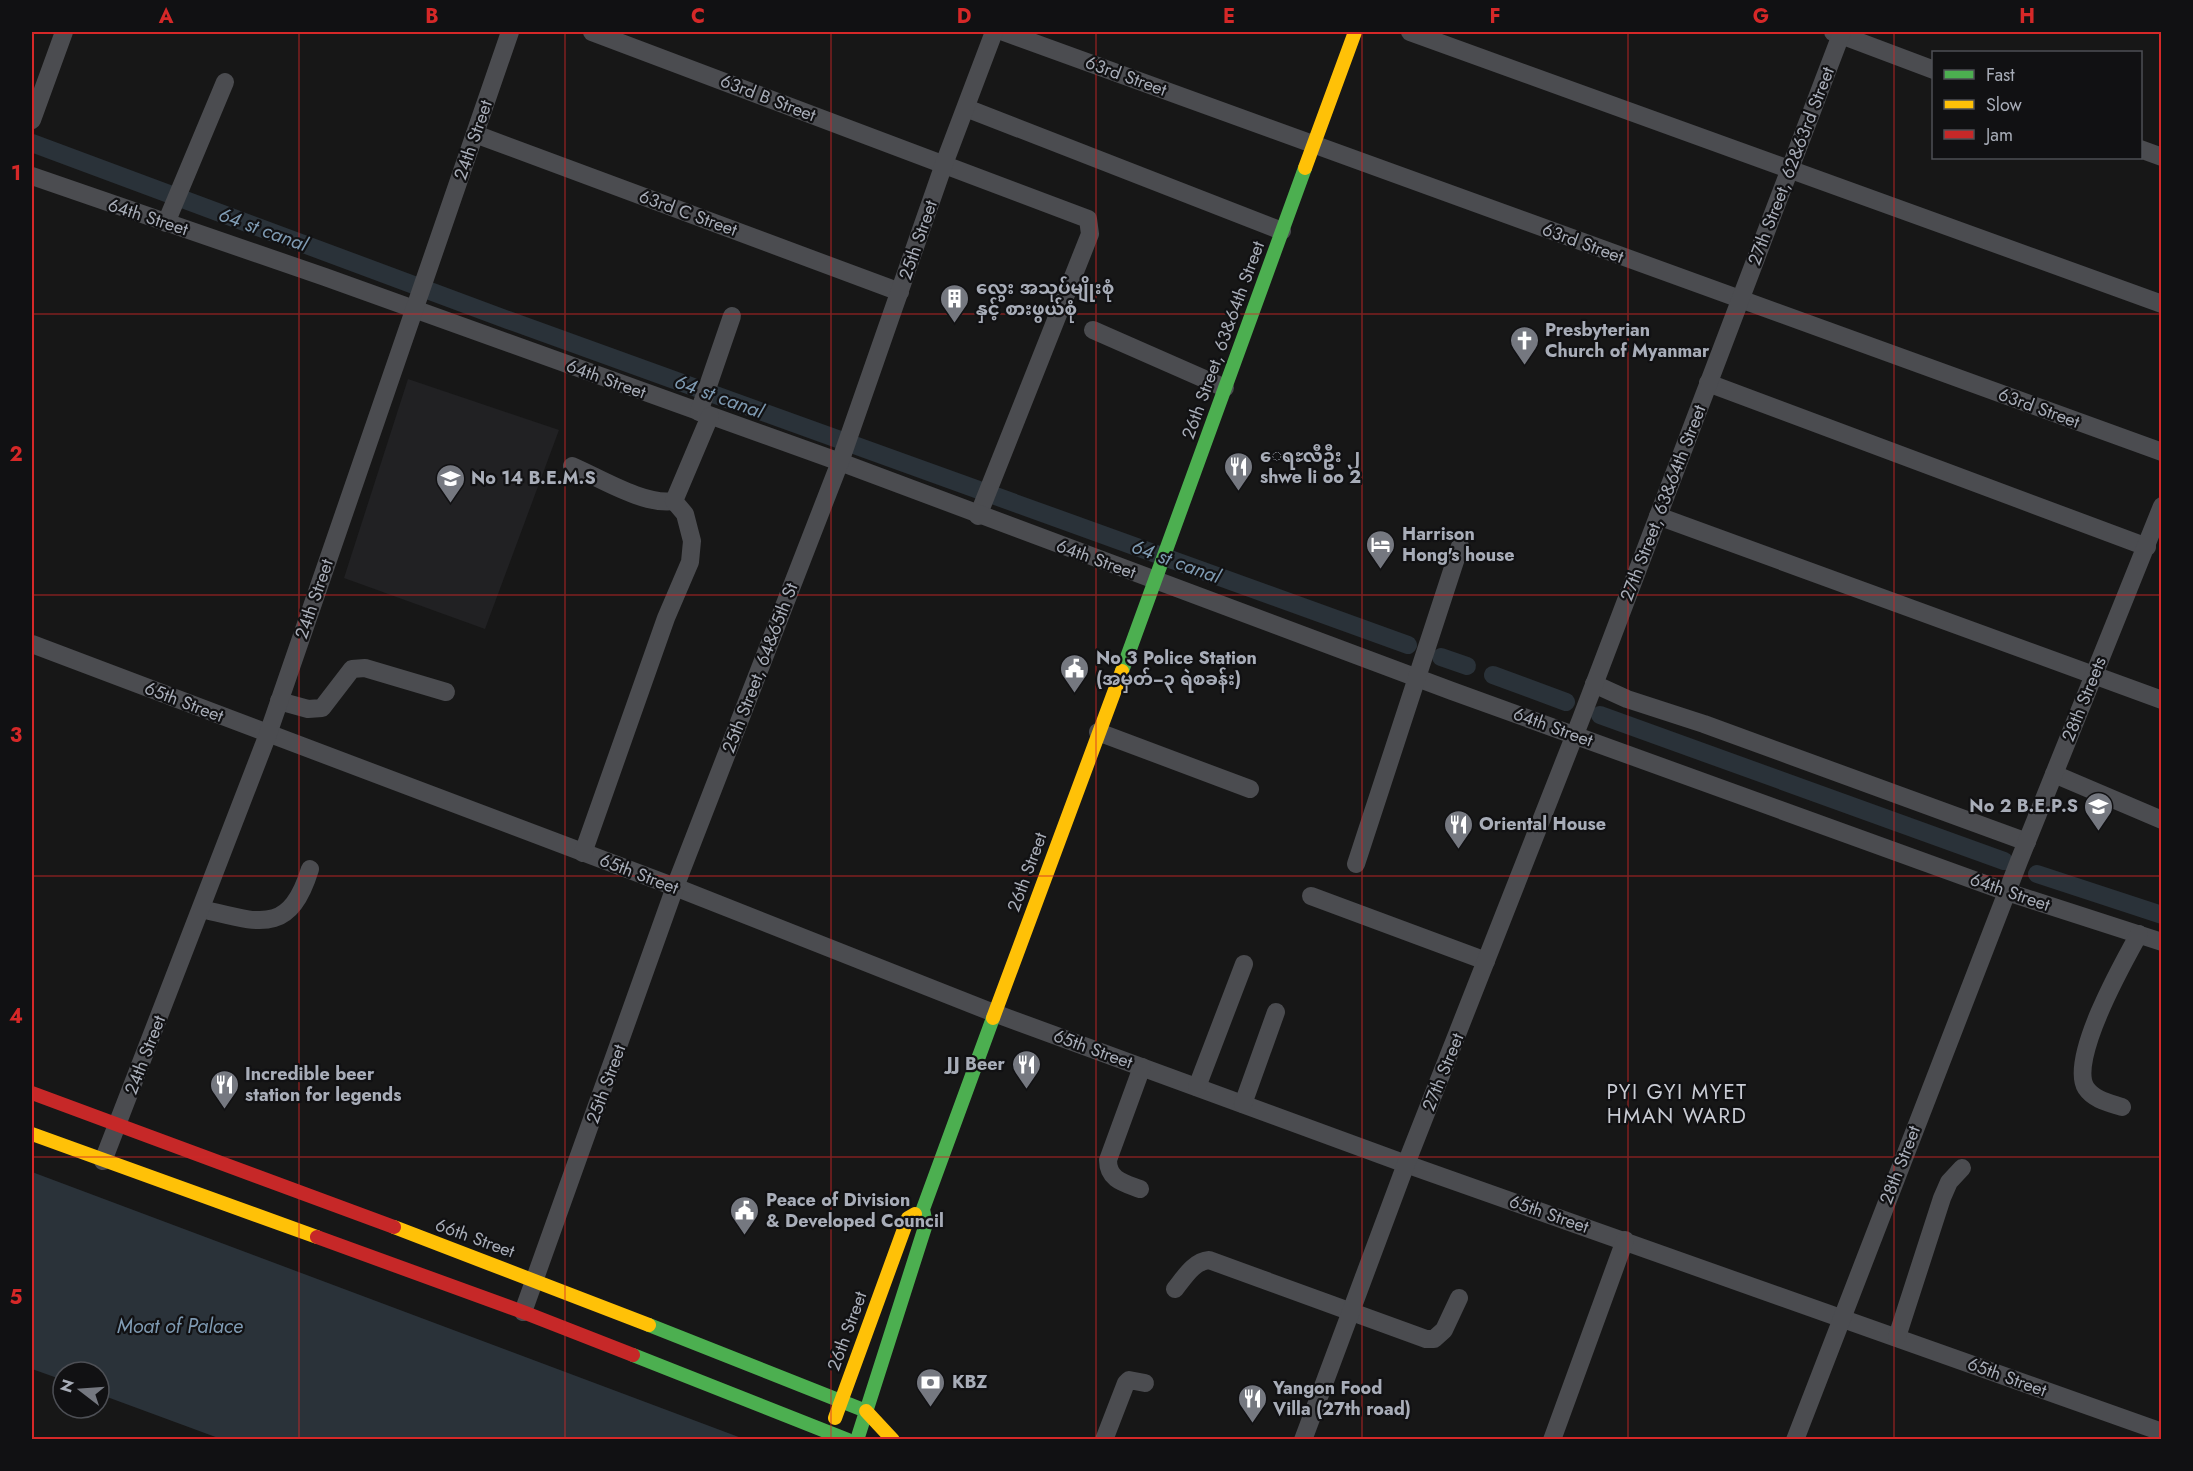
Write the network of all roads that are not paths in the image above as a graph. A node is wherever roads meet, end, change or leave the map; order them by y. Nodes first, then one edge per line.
1 (64, 32) edge
2 (510, 32) edge
3 (592, 32) edge
4 (994, 32) edge
5 (1004, 32) edge
6 (1355, 32) edge
7 (1410, 32) edge
8 (1838, 32) edge
9 (1932, 69) edge
10 (225, 82) dead end
11 (966, 108) junction
12 (32, 120) edge
13 (475, 134) junction
14 (1314, 144) junction
15 (2142, 150) edge
16 (2162, 157) edge
17 (944, 164) junction
18 (1790, 169) junction
19 (32, 176) edge
20 (166, 223) junction
21 (1282, 231) junction
22 (900, 292) junction
23 (418, 297) junction
24 (1739, 300) junction
25 (2162, 304) edge
26 (732, 316) dead end
27 (1093, 330) dead end
28 (1708, 383) junction
29 (1225, 388) junction
30 (705, 403) junction
31 (845, 450) junction
32 (2162, 452) edge
33 (572, 466) dead end
34 (674, 501) junction
35 (984, 501) junction
36 (2162, 506) edge
37 (1658, 516) junction
38 (1460, 546) dead end
39 (2147, 547) junction
40 (1165, 548) joint
41 (1156, 581) junction
42 (32, 644) edge
43 (2094, 673) junction
44 (1415, 677) junction
45 (1594, 684) junction
46 (446, 692) dead end
47 (2162, 700) edge
48 (279, 701) junction
49 (1581, 720) junction
50 (1098, 732) junction
51 (268, 734) junction
52 (2054, 774) junction
53 (1250, 789) dead end
54 (2162, 820) edge
55 (2026, 842) junction
56 (583, 853) junction
57 (1356, 864) dead end
58 (310, 869) dead end
59 (675, 887) junction
60 (2007, 892) junction
61 (1311, 896) dead end
62 (201, 909) junction
63 (2139, 934) junction
64 (2162, 942) edge
65 (1486, 962) junction
66 (1244, 963) dead end
67 (994, 1012) junction
68 (1276, 1012) dead end
69 (1142, 1067) junction
70 (1197, 1087) junction
71 (32, 1093) edge
72 (1243, 1104) junction
73 (2122, 1107) dead end
74 (119, 1125) junction
75 (32, 1134) edge
76 (103, 1161) junction
77 (1406, 1164) junction
78 (1962, 1168) dead end
79 (1140, 1189) dead end
80 (923, 1209) junction
81 (1625, 1240) junction
82 (536, 1280) junction
83 (1174, 1289) dead end
84 (1458, 1298) dead end
85 (1352, 1310) junction
86 (523, 1312) junction
87 (1840, 1317) junction
88 (1897, 1337) junction
89 (1145, 1383) dead end
90 (841, 1401) junction
91 (866, 1411) junction
92 (2162, 1432) edge
93 (829, 1436) edge
94 (848, 1440) edge
95 (857, 1440) edge
96 (892, 1440) edge
97 (1104, 1440) edge
98 (1303, 1440) edge
99 (1552, 1440) edge
100 (1795, 1440) edge

1 - 12 street
2 - 13 street, 24th Street
3 - 17 street, 63rd B Street
4 - 11 street, 25th Street
5 - 14 street, 63rd Street
6 - 14 main road
7 - 18 street
8 - 9 street
8 - 18 street, 27th Street, 62&63rd Street
10 - 20 street
11 - 17 street, 25th Street
11 - 21 street
13 - 22 street, 63rd C Street
13 - 23 street, 24th Street
14 - 21 main road, 26th Street, 63&64th Street
14 - 24 street, 63rd Street
15 - 16 street
17 - 22 street, 25th Street
17 - 35 street, 63rd B Street
18 - 24 street, 27th Street, 62&63rd Street
18 - 25 street
19 - 20 street, 64th Street
20 - 23 street, 64th Street
21 - 29 main road, 26th Street, 63&64th Street
22 - 31 street, 25th Street
23 - 30 street, 64th Street
23 - 48 street, 24th Street
24 - 28 street, 27th Street, 63&64th Street
24 - 32 street, 63rd Street
26 - 30 street
27 - 29 street
28 - 37 street, 27th Street, 63&64th Street
28 - 39 street
29 - 40 main road, 26th Street, 63&64th Street
30 - 31 street, 64th Street
30 - 34 street
31 - 35 street, 64th Street
31 - 59 street, 25th Street, 64&65th St
33 - 34 street
34 - 56 street
35 - 41 street, 64th Street
36 - 39 street, 28th Streets
37 - 43 street
37 - 45 street, 27th Street, 63&64th Street
38 - 44 street
39 - 43 street, 28th Streets
40 - 41 main road, 26th Street
41 - 44 street, 64th Street
41 - 50 main road, 26th Street
42 - 51 street, 65th Street
43 - 47 street
43 - 52 street, 28th Streets
44 - 49 street, 64th Street
44 - 57 street
45 - 49 street, 27th Street, 63&64th Street
45 - 55 street
46 - 48 street
48 - 51 street, 24th Street
49 - 60 street, 64th Street
49 - 65 street, 27th Street
50 - 53 street
50 - 67 main road, 26th Street
51 - 56 street, 65th Street
51 - 62 street, 24th Street
52 - 54 street
52 - 55 street, 28th Streets
55 - 60 street, 28th Streets
56 - 59 street, 65th Street
58 - 62 street
59 - 67 street, 65th Street
59 - 82 street, 25th Street
60 - 63 street, 64th Street
60 - 87 street, 28th Street
61 - 65 street
62 - 74 street, 24th Street
63 - 64 street, 64th Street
63 - 73 street
65 - 77 street, 27th Street
66 - 70 street
67 - 69 street, 65th Street
67 - 80 main road, 26th Street
68 - 72 street
69 - 70 street, 65th Street
69 - 79 street
70 - 72 street, 65th Street
71 - 74 main road, 66th Street
72 - 77 street, 65th Street
74 - 76 street, 24th Street
74 - 82 main road, 66th Street
75 - 76 main road
76 - 86 main road
77 - 81 street, 65th Street
77 - 85 street, 27th Street
78 - 88 street
80 - 90 main road, 26th Street
80 - 91 main road, 26th Street
81 - 87 street, 65th Street
81 - 99 street
82 - 86 street, 25th Street
82 - 90 main road, 66th Street
83 - 85 street
84 - 85 street
85 - 98 street, 27th Street
86 - 93 main road
87 - 88 street, 65th Street
87 - 100 street, 28th Street
88 - 92 street, 65th Street
89 - 97 street
90 - 91 main road, 66th Street
90 - 93 main road, 26th Street
91 - 95 main road, 26th Street
91 - 96 main road, 66th Street
93 - 94 main road

